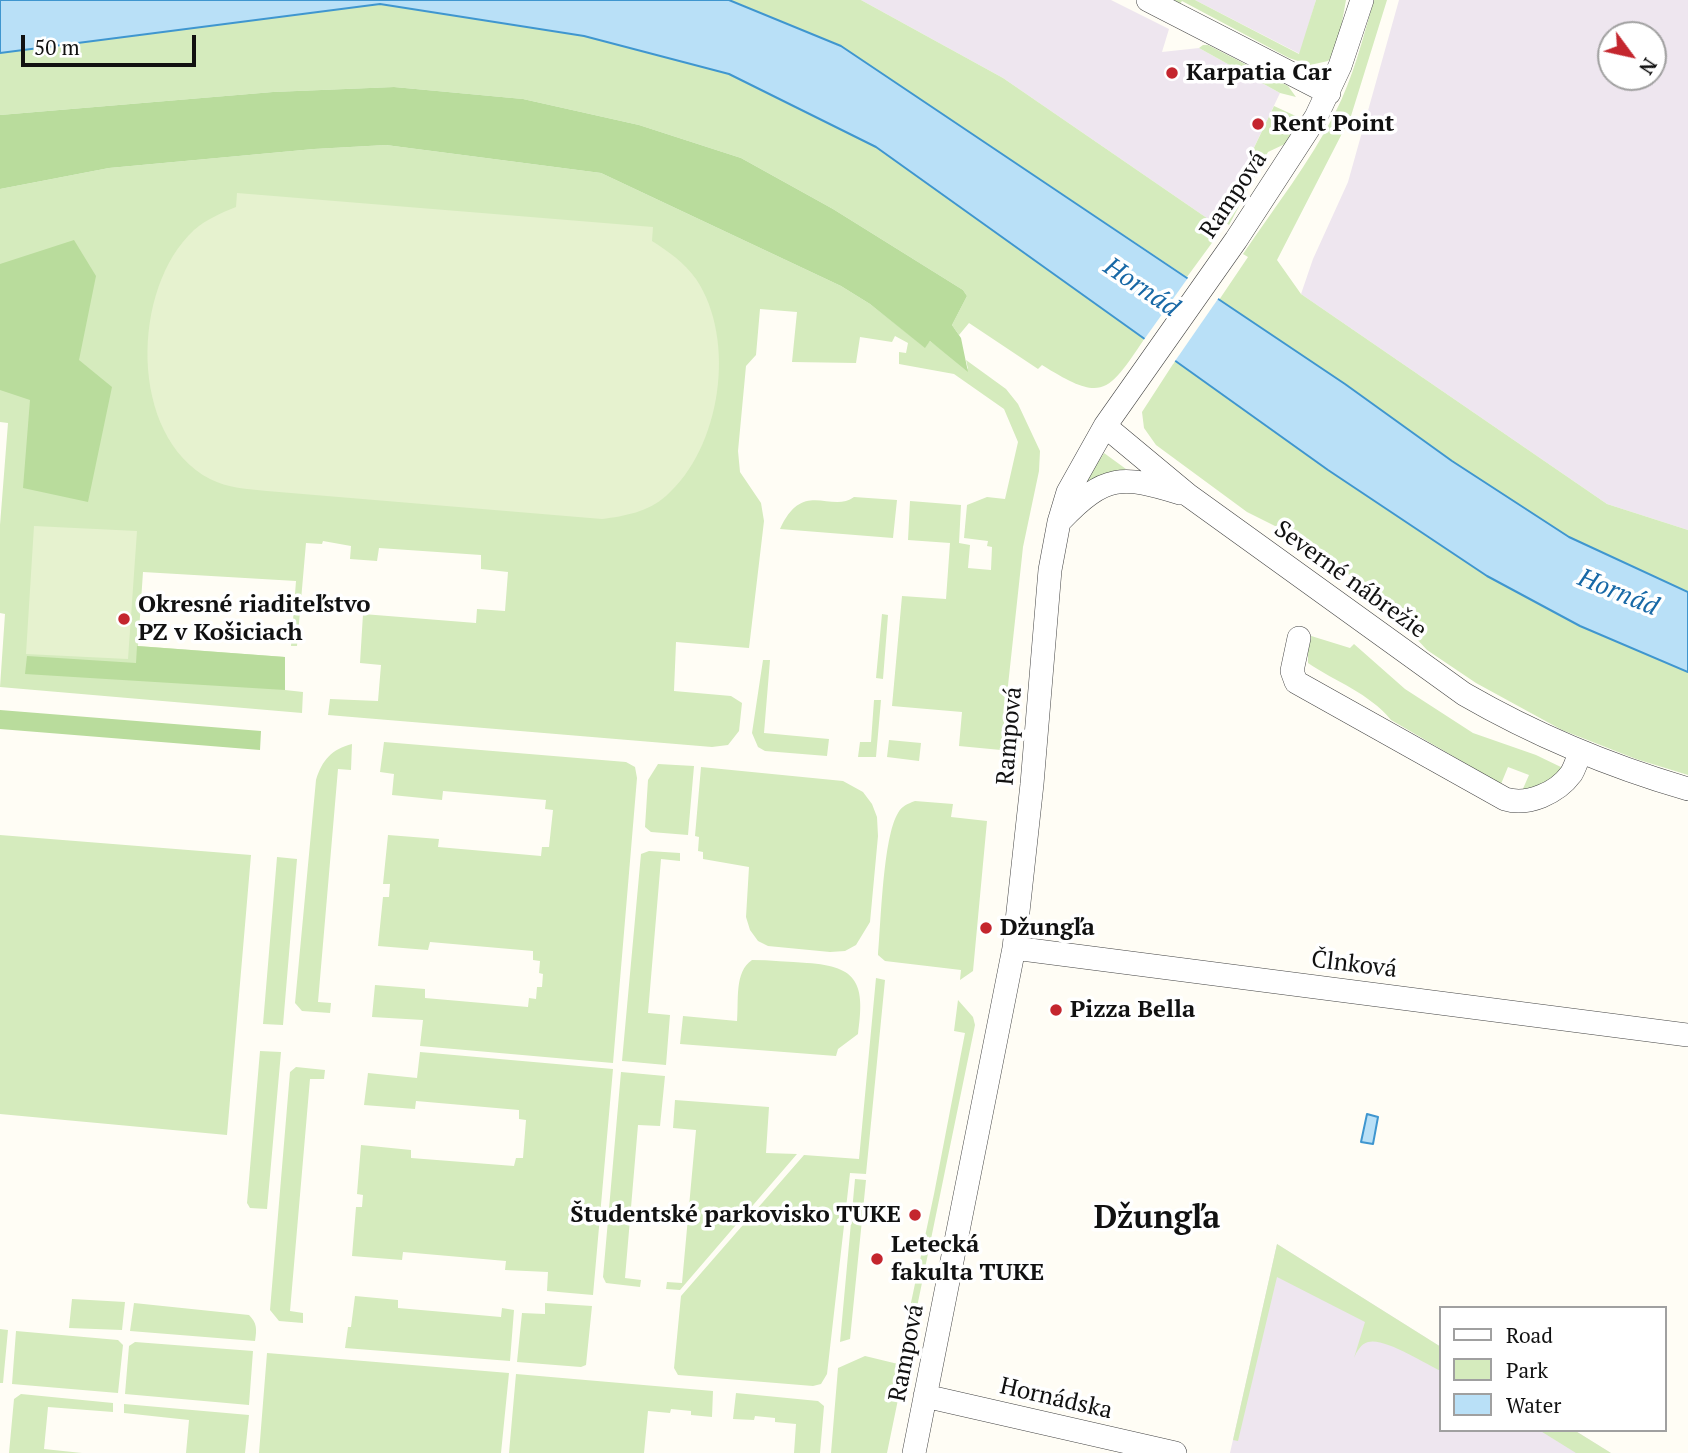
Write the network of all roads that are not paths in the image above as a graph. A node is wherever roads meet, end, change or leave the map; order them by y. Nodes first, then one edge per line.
1 (1148, 0) edge
2 (1362, 0) edge
3 (1329, 93) junction
4 (1105, 426) junction
5 (1188, 495) junction
6 (1059, 522) junction
7 (1299, 638) dead end
8 (1580, 753) junction
9 (1688, 789) edge
10 (1014, 948) junction
11 (1688, 1035) edge
12 (925, 1396) junction
13 (914, 1453) edge
14 (1175, 1453) edge

1 - 3 street
2 - 3 street, Rampová
3 - 4 street, Rampová
4 - 5 street, Severné nábrežie
4 - 6 street, Rampová
5 - 6 street
5 - 8 street, Severné nábrežie
6 - 10 street, Rampová
7 - 8 street
8 - 9 street, Severné nábrežie
10 - 11 street, Člnková
10 - 12 street, Rampová
12 - 13 street, Rampová
12 - 14 street, Hornádska

